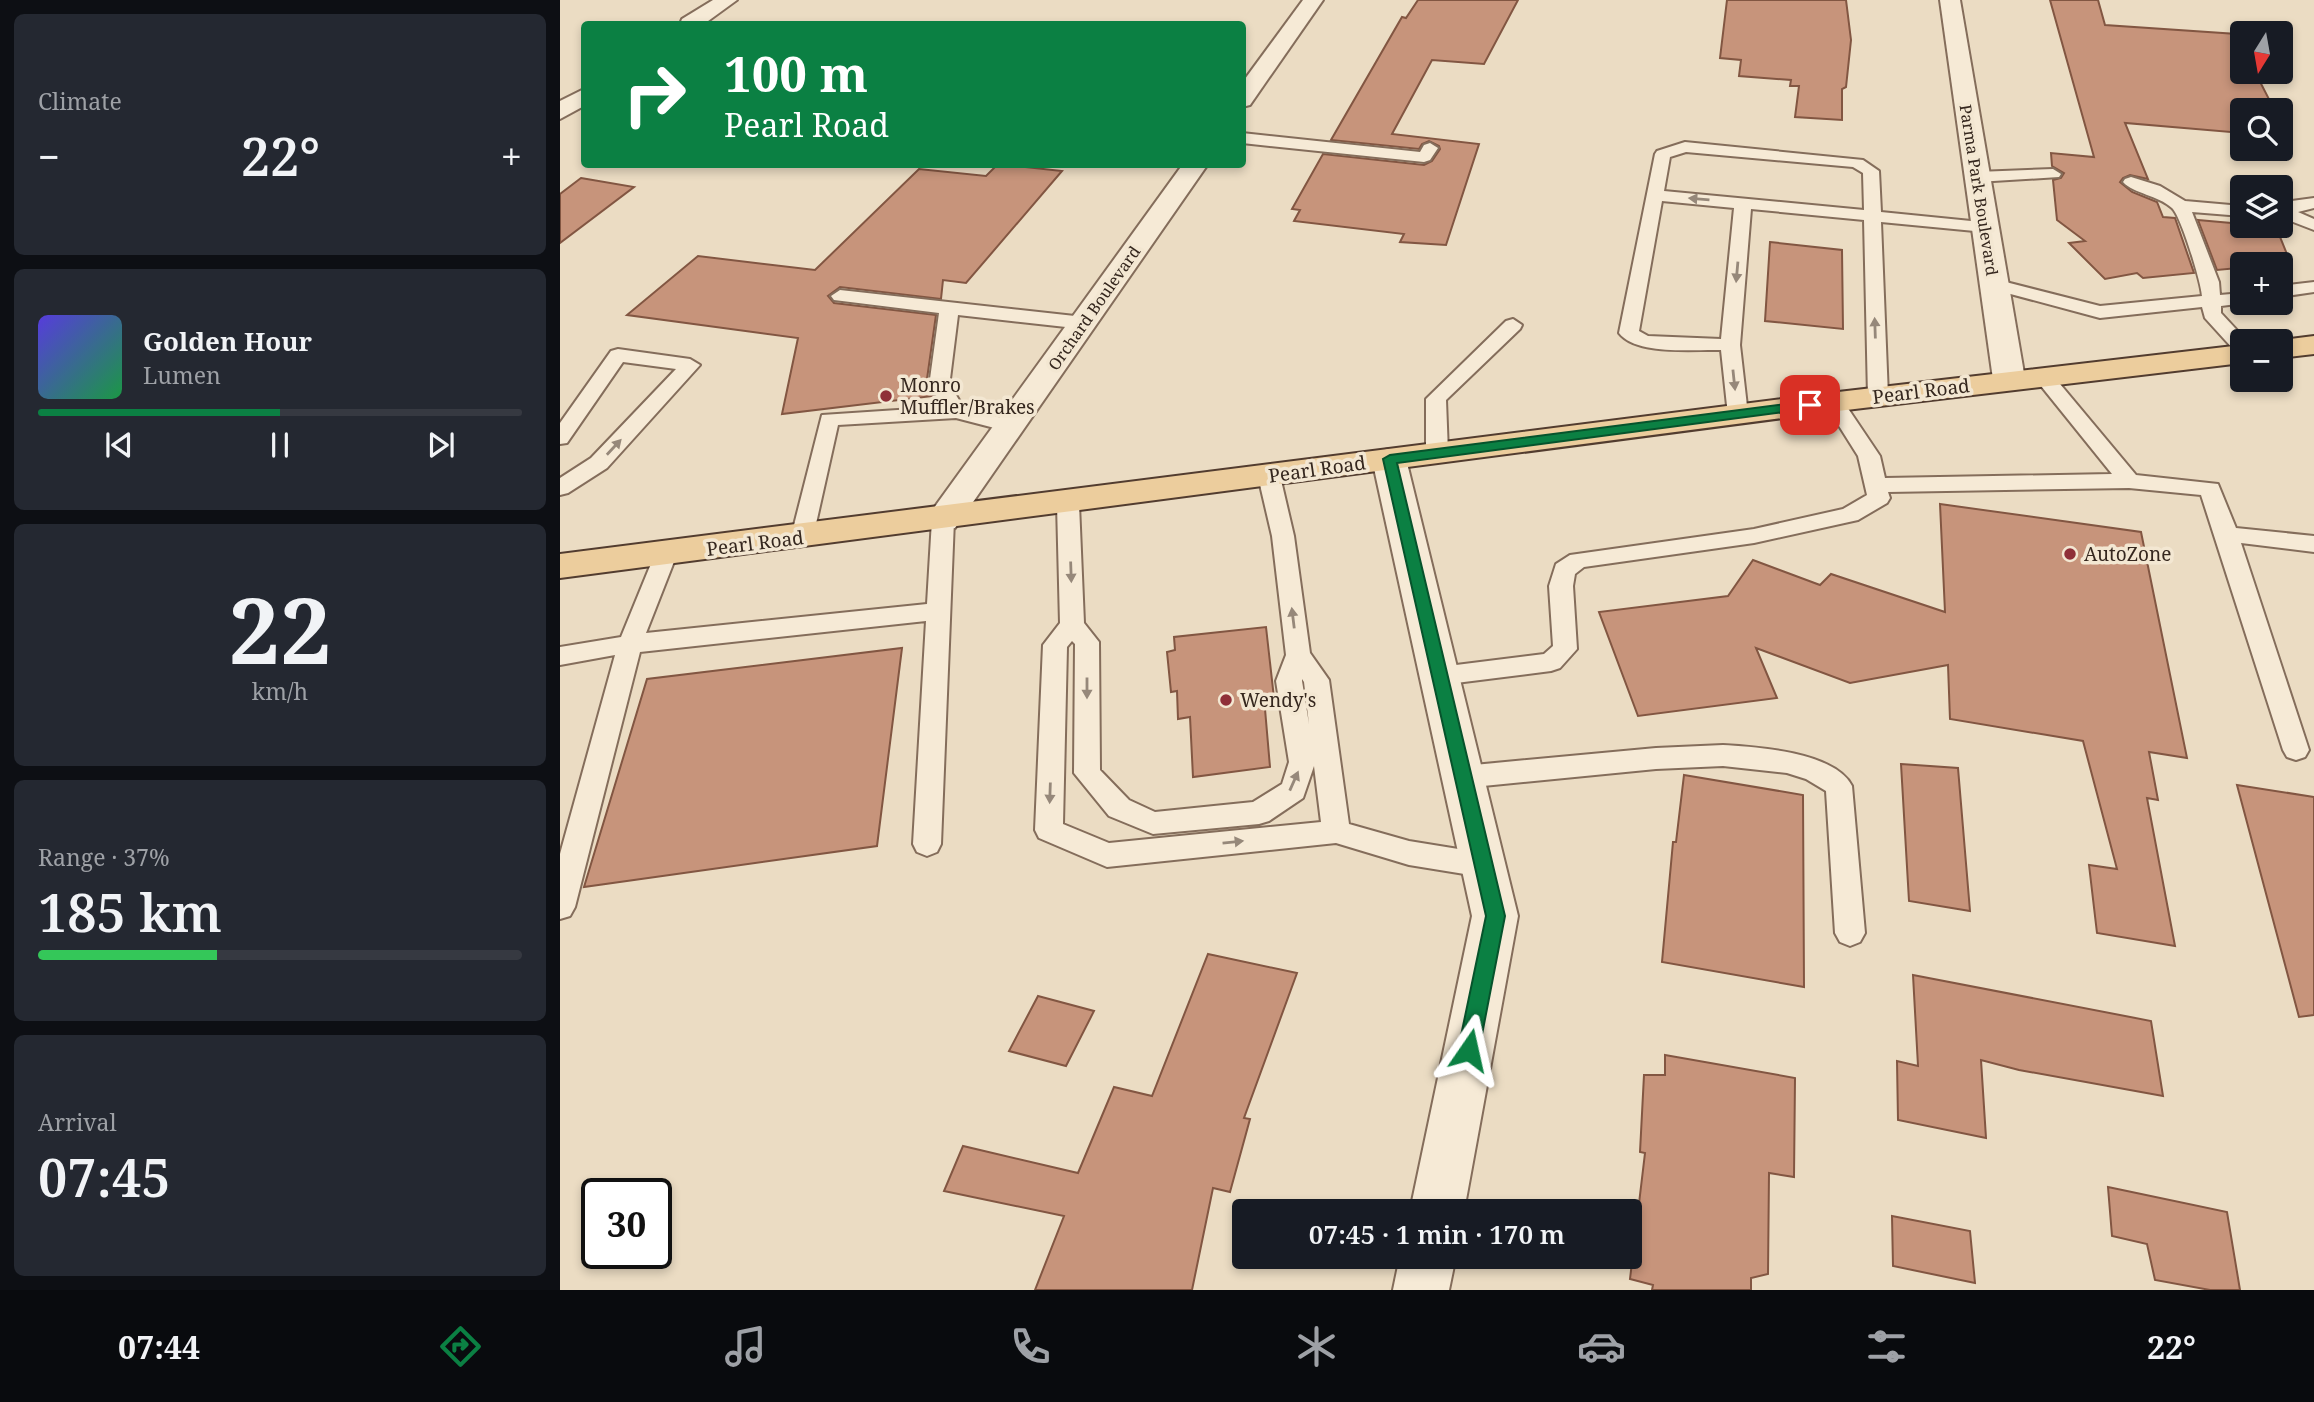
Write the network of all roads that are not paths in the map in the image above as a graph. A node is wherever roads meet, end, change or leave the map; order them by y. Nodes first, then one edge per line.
1 (727, 0) edge
2 (1313, 0) edge
3 (1950, 0) edge
4 (695, 21) edge
5 (1246, 94) edge
6 (581, 98) edge
7 (560, 112) edge
8 (1246, 138) edge
9 (1430, 148) dead end
10 (1193, 168) edge
11 (2053, 174) dead end
12 (1977, 177) junction
13 (2131, 182) dead end
14 (1656, 195) junction
15 (2314, 203) edge
16 (1743, 204) junction
17 (2181, 206) junction
18 (2293, 206) edge
19 (2230, 210) edge
20 (1872, 215) junction
21 (2293, 217) edge
22 (2314, 225) edge
23 (1985, 227) junction
24 (1994, 284) junction
25 (2314, 288) edge
26 (2293, 290) edge
27 (840, 296) dead end
28 (2230, 300) edge
29 (2211, 302) junction
30 (949, 308) junction
31 (1084, 323) junction
32 (1513, 325) dead end
33 (2230, 334) edge
34 (1730, 345) junction
35 (2314, 345) edge
36 (2293, 347) edge
37 (2230, 355) edge
38 (2043, 376) junction
39 (2009, 379) junction
40 (1878, 396) junction
41 (1834, 402) junction
42 (957, 412) junction
43 (1738, 415) junction
44 (1010, 426) junction
45 (560, 438) edge
46 (1437, 453) junction
47 (1390, 459) junction
48 (1269, 476) junction
49 (2129, 481) junction
50 (1875, 485) junction
51 (560, 488) edge
52 (1068, 504) junction
53 (943, 520) junction
54 (2227, 534) junction
55 (802, 537) junction
56 (2314, 544) edge
57 (666, 554) junction
58 (560, 566) edge
59 (938, 611) junction
60 (1072, 625) junction
61 (630, 645) junction
62 (1298, 655) junction
63 (560, 656) edge
64 (1440, 676) junction
65 (2296, 750) dead end
66 (1464, 777) junction
67 (1336, 832) junction
68 (927, 844) dead end
69 (1483, 865) junction
70 (560, 907) edge
71 (1850, 933) dead end
72 (1439, 1199) edge
73 (1425, 1269) edge
74 (1421, 1290) edge

1 - 4 street
2 - 5 street
3 - 12 street, Parma Park Boulevard
6 - 7 street
8 - 9 lane
10 - 31 street, Orchard Boulevard
11 - 12 lane
12 - 23 street, Parma Park Boulevard
13 - 17 lane
16 -> 14 lane
14 - 20 lane
14 - 34 lane
15 - 18 lane
16 - 20 lane
16 -> 34 lane
17 - 19 lane
17 - 29 lane
20 - 23 lane
40 -> 20 lane
21 - 22 lane
23 - 24 street, Parma Park Boulevard
24 - 29 lane
24 - 39 street, Parma Park Boulevard
25 - 26 lane
27 - 30 lane
28 - 29 lane
29 - 33 lane
30 - 31 lane
30 - 42 lane
31 - 44 street, Orchard Boulevard
32 - 46 lane
34 -> 43 lane
35 - 36 main road
37 - 38 main road, Pearl Road
38 - 39 main road, Pearl Road
38 - 49 lane
39 - 40 main road, Pearl Road
40 - 41 main road, Pearl Road
41 - 43 main road, Pearl Road
41 - 50 lane
42 - 44 lane
42 - 55 lane
43 - 46 main road, Pearl Road
44 - 53 street, Orchard Boulevard
51 -> 45 lane
46 - 47 main road, Pearl Road
47 - 48 main road, Pearl Road
47 - 64 street
48 - 52 main road, Pearl Road
62 -> 48 lane
49 - 50 lane
49 - 54 lane
50 - 64 lane
52 - 53 main road, Pearl Road
52 -> 60 lane
53 - 55 main road, Pearl Road
53 - 59 lane
54 - 56 lane
54 - 65 lane
55 - 57 main road, Pearl Road
57 - 58 main road, Pearl Road
57 - 61 lane
59 - 61 lane
59 - 68 lane
60 -> 62 lane
60 -> 67 lane
61 - 63 lane
61 - 70 lane
62 - 67 lane
64 - 66 street
66 - 69 street
66 - 71 lane
67 - 69 lane
69 - 72 street
73 - 74 street

